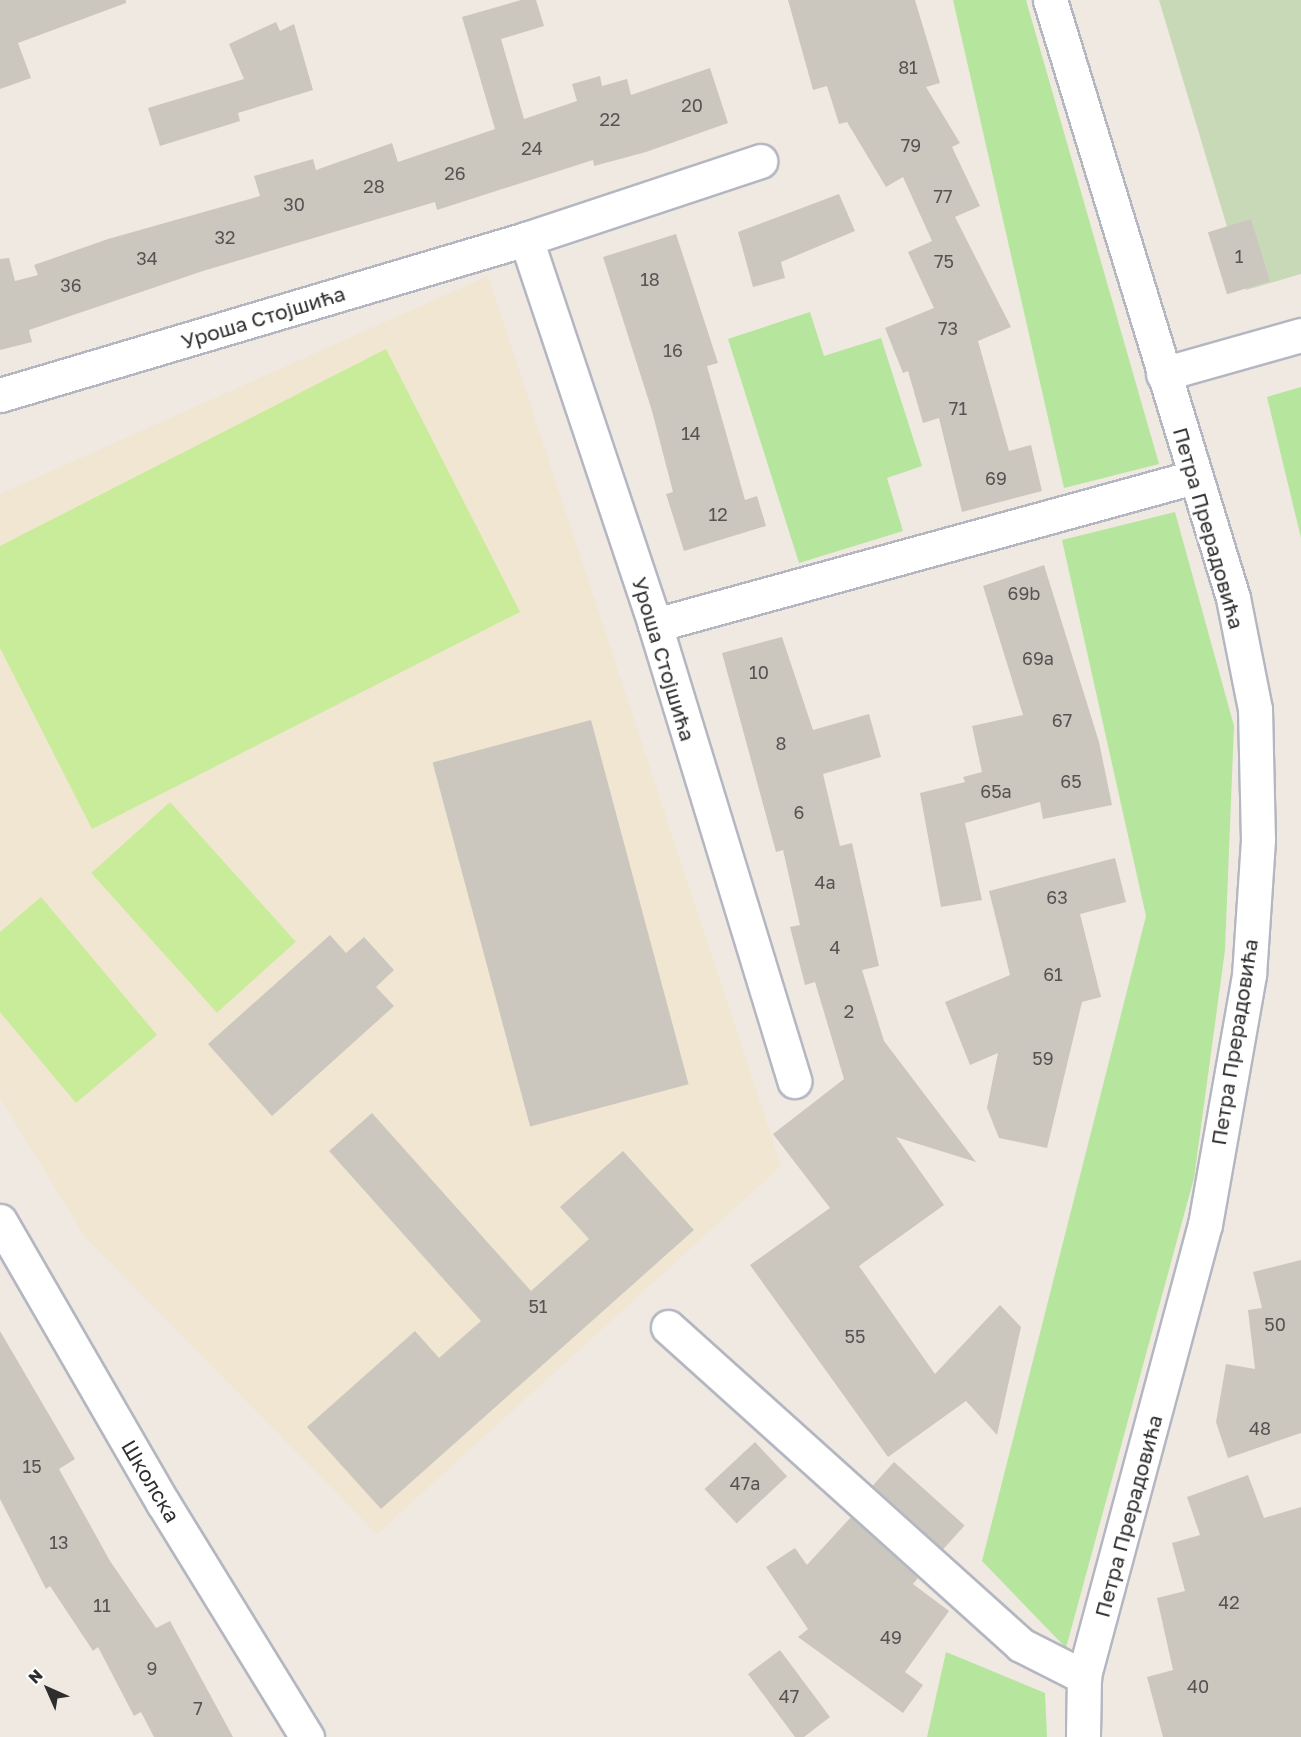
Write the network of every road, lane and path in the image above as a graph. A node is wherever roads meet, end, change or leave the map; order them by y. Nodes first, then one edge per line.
1 (1050, 0) edge
2 (760, 161) dead end
3 (526, 239) junction
4 (1301, 335) edge
5 (1163, 374) junction
6 (0, 395) edge
7 (1194, 477) junction
8 (655, 625) junction
9 (794, 1081) dead end
10 (0, 1221) edge
11 (668, 1327) dead end
12 (1084, 1677) junction
13 (307, 1737) edge
14 (1083, 1737) edge

1 - 5 street, Петра Прерадовића
2 - 3 street, Уроша Стојшића
3 - 6 street, Уроша Стојшића
3 - 8 street, Уроша Стојшића
4 - 5 street
5 - 7 street, Петра Прерадовића
7 - 8 street
7 - 12 street, Петра Прерадовића
8 - 9 street, Уроша Стојшића
10 - 13 street, Школска
11 - 12 street
12 - 14 street, Петра Прерадовића

